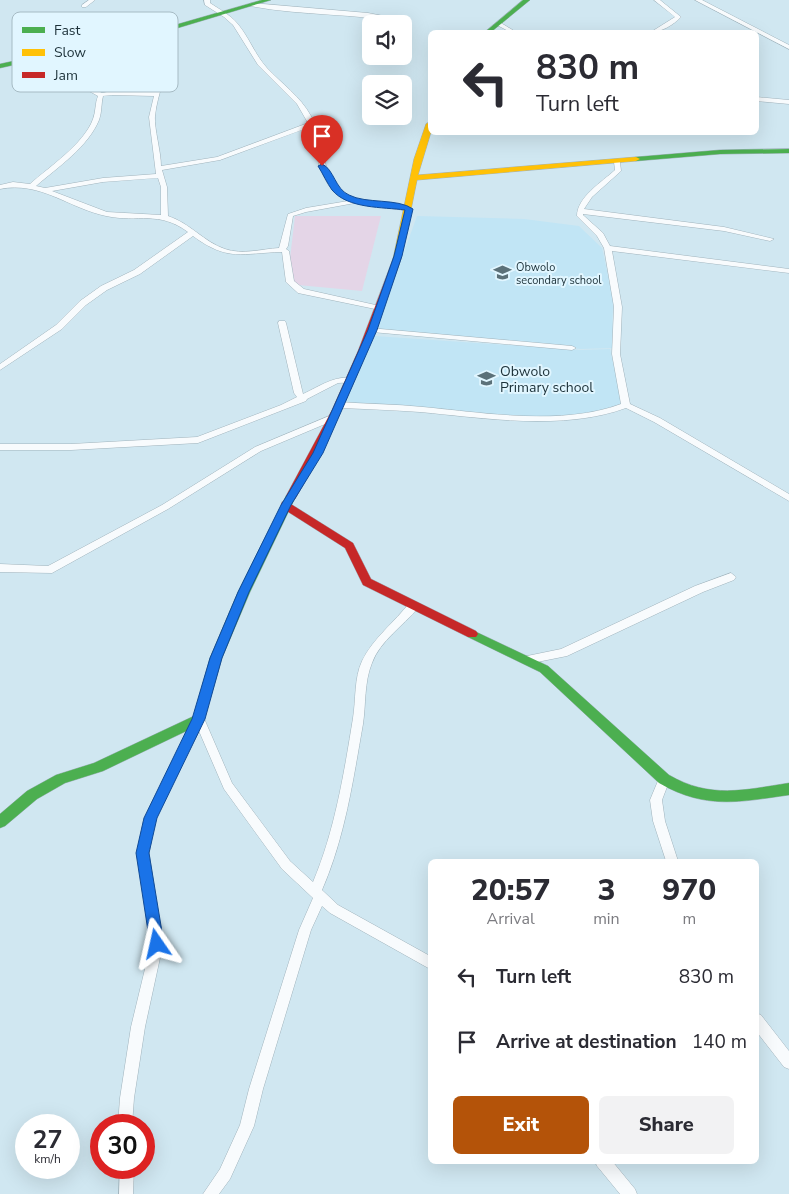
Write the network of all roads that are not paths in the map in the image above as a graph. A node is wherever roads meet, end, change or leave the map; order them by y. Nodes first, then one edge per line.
1 (92, 0) edge
2 (207, 0) edge
3 (268, 0) edge
4 (527, 0) edge
5 (658, 0) edge
6 (698, 0) edge
7 (252, 5) junction
8 (84, 6) dead end
9 (224, 14) junction
10 (372, 15) edge
11 (499, 24) junction
12 (178, 25) edge
13 (491, 30) edge
14 (510, 30) edge
15 (658, 30) edge
16 (756, 30) edge
17 (759, 32) edge
18 (767, 36) junction
19 (759, 37) edge
20 (789, 47) edge
21 (95, 92) edge
22 (155, 94) joint
23 (101, 95) junction
24 (759, 99) edge
25 (789, 102) edge
26 (312, 124) junction
27 (428, 129) edge
28 (789, 151) edge
29 (617, 162) junction
30 (159, 173) junction
31 (414, 178) junction
32 (0, 186) edge
33 (30, 187) junction
34 (41, 190) junction
35 (354, 201) junction
36 (409, 209) junction
37 (580, 211) junction
38 (166, 217) junction
39 (193, 232) junction
40 (770, 238) dead end
41 (608, 248) junction
42 (281, 250) junction
43 (789, 271) edge
44 (380, 308) junction
45 (282, 323) dead end
46 (372, 330) junction
47 (572, 348) dead end
48 (0, 368) edge
49 (350, 380) junction
50 (303, 399) junction
51 (339, 405) junction
52 (626, 405) junction
53 (334, 417) junction
54 (0, 447) edge
55 (789, 498) edge
56 (286, 505) junction
57 (0, 568) edge
58 (732, 577) dead end
59 (414, 605) junction
60 (527, 660) junction
61 (199, 719) junction
62 (664, 779) junction
63 (789, 789) edge
64 (0, 822) edge
65 (671, 859) edge
66 (317, 895) junction
67 (428, 962) edge
68 (759, 1024) edge
69 (789, 1062) edge
70 (126, 1114) edge
71 (605, 1164) edge
72 (127, 1179) edge
73 (126, 1194) edge
74 (210, 1194) edge
75 (630, 1194) edge

1 - 8 street
2 - 9 street
3 - 7 street
4 - 11 street
5 - 15 street
6 - 16 street
7 - 9 street
7 - 10 street
9 - 12 street
9 - 26 street
11 - 13 street
11 - 14 street
17 - 18 street
18 - 19 street
18 - 20 street
21 - 23 street
22 - 23 street
22 - 30 street
23 - 33 street
24 - 25 street
26 - 30 street
26 - 35 street
27 - 31 street
28 - 29 street
29 - 31 street
29 - 37 street
30 - 34 street
30 - 38 street
31 - 36 street
32 - 33 street
33 - 34 street
34 - 38 street
35 - 36 street
35 - 42 street
36 - 44 street
37 - 40 street
37 - 41 street
38 - 39 street
39 - 42 street
39 - 48 street
41 - 43 street
41 - 52 street
42 - 44 street
44 - 46 street
45 - 50 street
46 - 47 street
46 - 49 street
49 - 50 street
49 - 51 street
50 - 54 street
51 - 52 street
51 - 53 street
52 - 55 street
53 - 56 street
53 - 57 street
56 - 59 street
56 - 61 street
58 - 60 street
59 - 60 street
59 - 66 street
60 - 62 street
61 - 64 street
61 - 66 street
61 - 70 street
62 - 63 street
62 - 65 street
66 - 67 street
66 - 74 street
68 - 69 street
71 - 75 street
72 - 73 street

